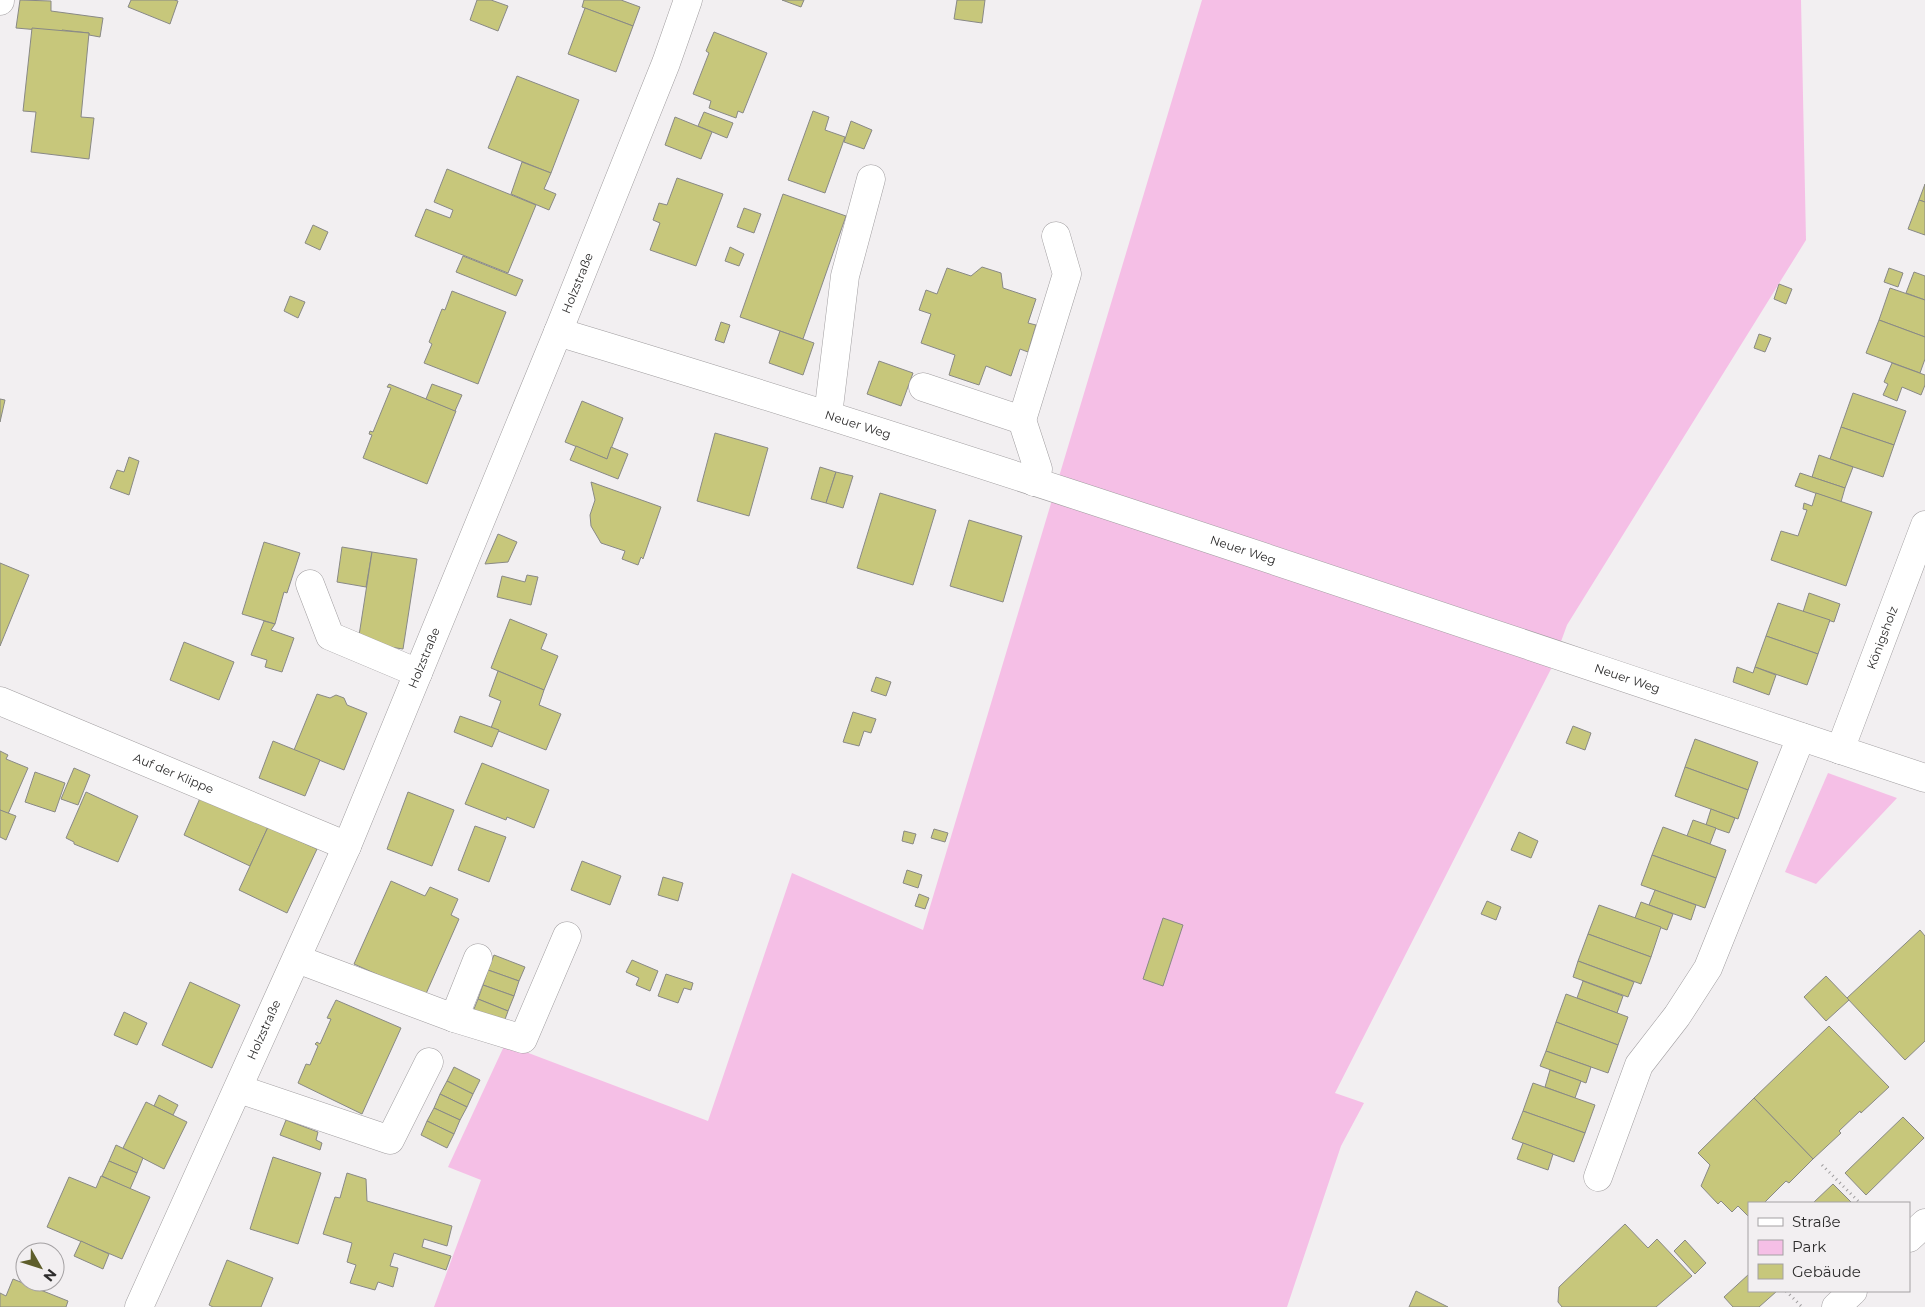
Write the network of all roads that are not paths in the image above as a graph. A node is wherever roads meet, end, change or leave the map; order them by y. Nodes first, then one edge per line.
1 (688, 0) edge
2 (871, 179) dead end
3 (1056, 236) dead end
4 (558, 332) junction
5 (923, 387) dead end
6 (828, 415) junction
7 (1022, 420) junction
8 (1034, 482) junction
9 (1925, 526) edge
10 (310, 584) dead end
11 (418, 673) junction
12 (0, 701) edge
13 (1801, 737) junction
14 (1840, 750) junction
15 (1925, 778) edge
16 (347, 846) junction
17 (567, 936) dead end
18 (478, 958) dead end
19 (297, 959) junction
20 (454, 1018) junction
21 (429, 1062) dead end
22 (239, 1089) junction
23 (1598, 1177) dead end
24 (1925, 1223) edge
25 (1910, 1237) edge
26 (1852, 1292) edge
27 (139, 1307) edge
28 (1836, 1307) edge

1 - 4 street, Holzstraße
2 - 6 street
3 - 7 street
4 - 6 street, Neuer Weg
4 - 11 street, Holzstraße
5 - 7 street
6 - 8 street, Neuer Weg
7 - 8 street
8 - 13 street, Neuer Weg
9 - 14 street, Königsholz
10 - 11 street
11 - 16 street, Holzstraße
12 - 16 street, Auf der Klippe
13 - 14 street, Neuer Weg
13 - 23 street
14 - 15 street, Neuer Weg
16 - 19 street, Holzstraße
17 - 20 street
18 - 20 street
19 - 20 street
19 - 22 street, Holzstraße
21 - 22 street
22 - 27 street, Holzstraße
24 - 25 street
26 - 28 street

